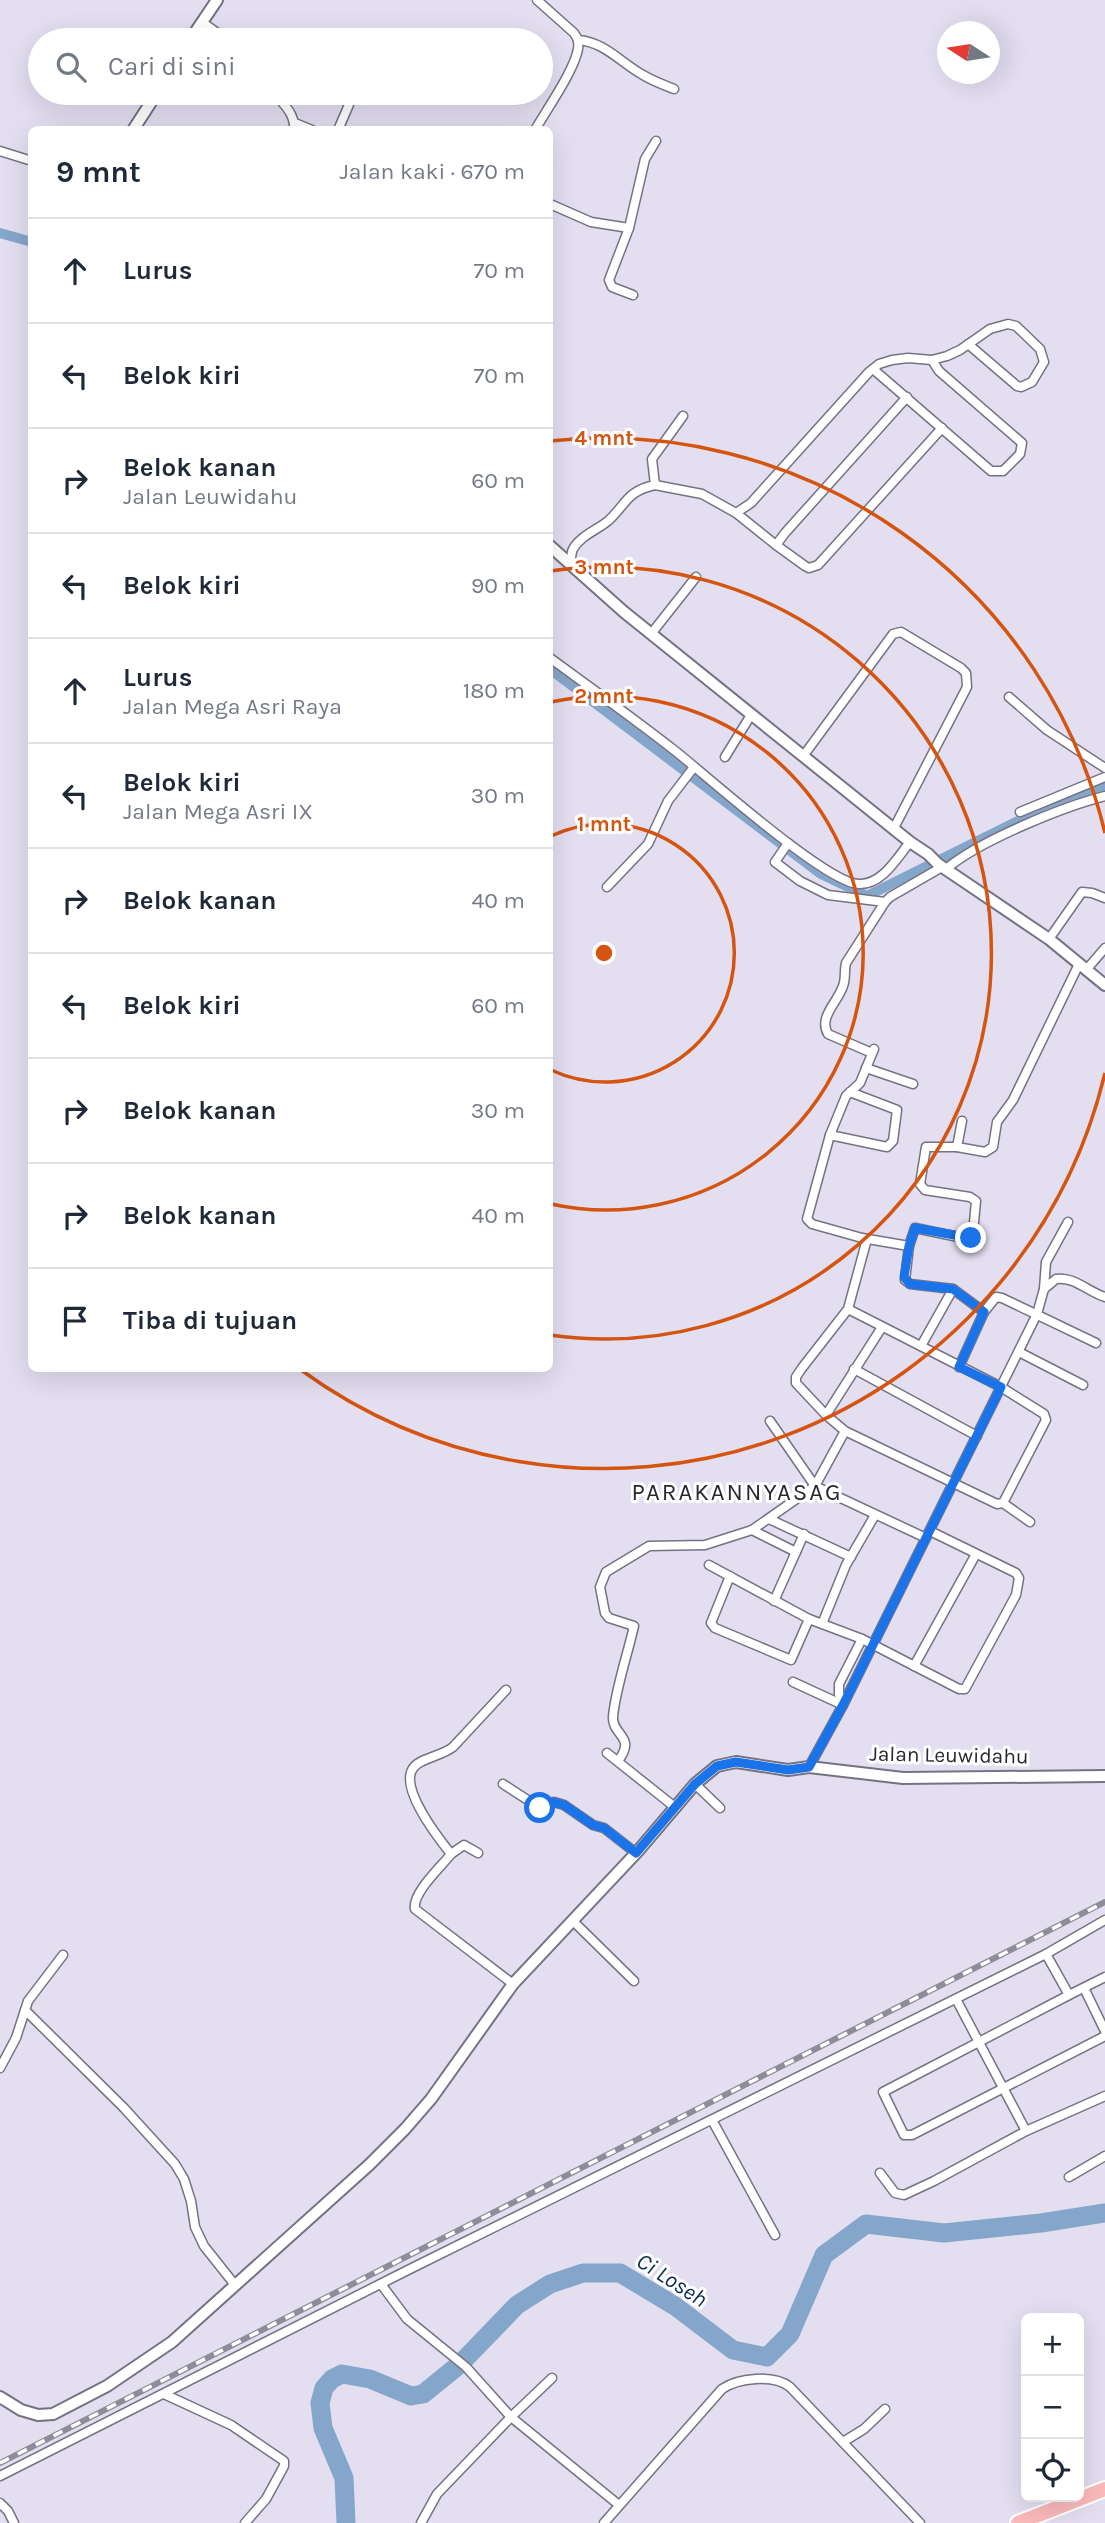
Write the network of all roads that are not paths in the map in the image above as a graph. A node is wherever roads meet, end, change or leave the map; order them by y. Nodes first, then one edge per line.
1 (216, 0) edge
2 (537, 0) edge
3 (202, 22) junction
4 (198, 28) edge
5 (210, 28) edge
6 (579, 40) junction
7 (674, 89) dead end
8 (553, 99) edge
9 (149, 105) edge
10 (285, 105) edge
11 (349, 105) edge
12 (549, 105) edge
13 (136, 126) edge
14 (294, 126) edge
15 (340, 126) edge
16 (537, 126) edge
17 (656, 141) dead end
18 (0, 151) edge
19 (28, 160) edge
20 (553, 205) edge
21 (629, 228) junction
22 (633, 295) dead end
23 (968, 344) junction
24 (932, 360) junction
25 (873, 369) junction
26 (907, 397) junction
27 (682, 416) dead end
28 (942, 428) junction
29 (655, 485) junction
30 (736, 513) junction
31 (776, 545) junction
32 (553, 550) edge
33 (570, 565) junction
34 (696, 577) dead end
35 (651, 634) junction
36 (553, 659) edge
37 (1009, 697) dead end
38 (751, 715) junction
39 (804, 755) junction
40 (725, 757) dead end
41 (1105, 768) edge
42 (693, 769) junction
43 (1105, 777) edge
44 (1105, 796) edge
45 (1020, 812) dead end
46 (894, 828) junction
47 (910, 842) junction
48 (787, 844) junction
49 (942, 867) junction
50 (607, 887) dead end
51 (1105, 898) edge
52 (885, 902) junction
53 (1049, 939) junction
54 (1105, 948) edge
55 (1083, 967) junction
56 (1105, 985) edge
57 (866, 1068) junction
58 (913, 1084) dead end
59 (850, 1092) junction
60 (962, 1121) dead end
61 (830, 1135) junction
62 (957, 1147) junction
63 (1068, 1222) dead end
64 (867, 1238) junction
65 (909, 1246) junction
66 (953, 1289) junction
67 (1044, 1289) junction
68 (1105, 1297) edge
69 (848, 1309) junction
70 (984, 1312) junction
71 (1037, 1314) junction
72 (882, 1327) junction
73 (1096, 1343) dead end
74 (921, 1346) junction
75 (1019, 1352) junction
76 (959, 1367) junction
77 (854, 1369) junction
78 (1083, 1384) dead end
79 (1001, 1387) junction
80 (825, 1415) junction
81 (770, 1421) dead end
82 (845, 1431) junction
83 (977, 1436) junction
84 (953, 1483) junction
85 (815, 1486) junction
86 (1003, 1503) junction
87 (875, 1515) junction
88 (769, 1519) junction
89 (1030, 1522) dead end
90 (752, 1530) junction
91 (804, 1534) junction
92 (928, 1534) junction
93 (796, 1552) junction
94 (976, 1554) junction
95 (851, 1557) junction
96 (709, 1565) dead end
97 (730, 1576) junction
98 (774, 1601) junction
99 (809, 1619) junction
100 (822, 1623) junction
101 (862, 1639) junction
102 (872, 1644) junction
103 (914, 1667) junction
104 (793, 1682) dead end
105 (506, 1690) dead end
106 (844, 1702) junction
107 (607, 1753) dead end
108 (618, 1761) junction
109 (809, 1767) junction
110 (1105, 1776) edge
111 (503, 1784) dead end
112 (695, 1784) junction
113 (676, 1808) junction
114 (720, 1808) dead end
115 (478, 1853) dead end
116 (636, 1853) junction
117 (451, 1854) junction
118 (1105, 1920) edge
119 (573, 1921) junction
120 (1046, 1954) junction
121 (63, 1955) dead end
122 (1105, 1977) edge
123 (634, 1981) dead end
124 (513, 1984) junction
125 (1084, 1988) junction
126 (1069, 1995) junction
127 (956, 1999) junction
128 (25, 2010) junction
129 (1105, 2034) edge
130 (979, 2042) junction
131 (0, 2068) edge
132 (1003, 2088) junction
133 (1105, 2096) edge
134 (712, 2120) junction
135 (1026, 2131) junction
136 (1105, 2156) edge
137 (880, 2173) dead end
138 (1069, 2177) dead end
139 (775, 2235) dead end
140 (381, 2284) junction
141 (235, 2285) junction
142 (552, 2378) dead end
143 (164, 2393) junction
144 (0, 2397) edge
145 (885, 2409) dead end
146 (511, 2417) junction
147 (844, 2442) junction
148 (0, 2476) edge
149 (1105, 2489) edge
150 (0, 2503) edge
151 (619, 2505) junction
152 (14, 2523) edge
153 (245, 2523) edge
154 (421, 2523) edge
155 (604, 2523) edge
156 (919, 2523) edge
157 (1018, 2523) edge

1 - 3 street
2 - 6 street
3 - 4 street
3 - 5 street
6 - 7 street
6 - 8 street
9 - 13 street
10 - 14 street
11 - 15 street
12 - 16 street
17 - 21 street
18 - 19 street
20 - 21 street
21 - 22 street
23 - 23 street
23 - 24 street
24 - 25 street
24 - 28 street
25 - 26 street
25 - 30 street
26 - 28 street
26 - 31 street
27 - 29 street
28 - 31 street
29 - 30 street
29 - 33 street
30 - 31 street
32 - 33 street
33 - 35 street
34 - 35 street
35 - 38 street
36 - 42 street
37 - 41 street
38 - 39 street
38 - 40 street
39 - 46 street
39 - 46 street
42 - 48 street
42 - 50 street
43 - 45 street
44 - 49 street
46 - 47 street
47 - 48 street
47 - 49 street
48 - 52 street
49 - 52 street
49 - 53 street
51 - 53 street
52 - 57 street
53 - 55 street
54 - 55 street
55 - 56 street
55 - 62 street
57 - 58 street
57 - 59 street
59 - 61 street
59 - 61 street
60 - 62 street
61 - 64 street
62 - 65 street
63 - 67 street
64 - 65 street
64 - 69 street
65 - 66 street
66 - 70 street
66 - 74 street
67 - 68 street
67 - 71 street
69 - 72 street
69 - 80 street
70 - 71 street
70 - 76 street
71 - 73 street
71 - 75 street
72 - 74 street
72 - 77 street
74 - 76 street
75 - 78 street
75 - 79 street
76 - 79 street
77 - 80 street
77 - 83 street
79 - 83 street
79 - 86 street
80 - 82 street
81 - 85 street
82 - 84 street
82 - 85 street
83 - 84 street
84 - 86 street
84 - 92 street
85 - 87 street
85 - 88 street
86 - 89 street
87 - 92 street
87 - 95 street
88 - 90 street
88 - 91 street
90 - 93 street
90 - 108 street
91 - 93 street
91 - 95 street
92 - 94 street
92 - 102 street
93 - 98 street
94 - 103 street
94 - 103 street
95 - 100 street
96 - 97 street
97 - 98 street
97 - 99 street
98 - 99 street
99 - 100 street
100 - 101 street
101 - 102 street
101 - 106 street
102 - 103 street
102 - 106 street
104 - 106 street
105 - 117 street
106 - 109 street
107 - 108 street
108 - 113 street
109 - 110 street, Jalan Leuwidahu
109 - 112 street, Jalan Leuwidahu
111 - 116 street
112 - 113 street, Jalan Leuwidahu
112 - 114 street
113 - 116 street, Jalan Leuwidahu
115 - 117 street
116 - 119 street, Jalan Leuwidahu
117 - 124 street
118 - 120 street
119 - 123 street
119 - 124 street, Jalan Leuwidahu
120 - 126 street
120 - 127 street
121 - 128 street
122 - 125 street
124 - 141 street, Jalan Leuwidahu
125 - 126 street
125 - 129 street
126 - 130 street
127 - 130 street
127 - 134 street
128 - 131 street
128 - 141 street
129 - 132 street
130 - 132 street
130 - 132 street
132 - 135 street
133 - 135 street
134 - 139 street
134 - 140 street
135 - 137 street
136 - 138 street
140 - 143 street
140 - 146 street
141 - 144 street, Jalan Leuwidahu
142 - 146 street
143 - 148 street
143 - 153 street
145 - 147 street
146 - 151 street
146 - 154 street
147 - 151 street
147 - 156 street
149 - 157 highway
150 - 152 street
151 - 155 street

